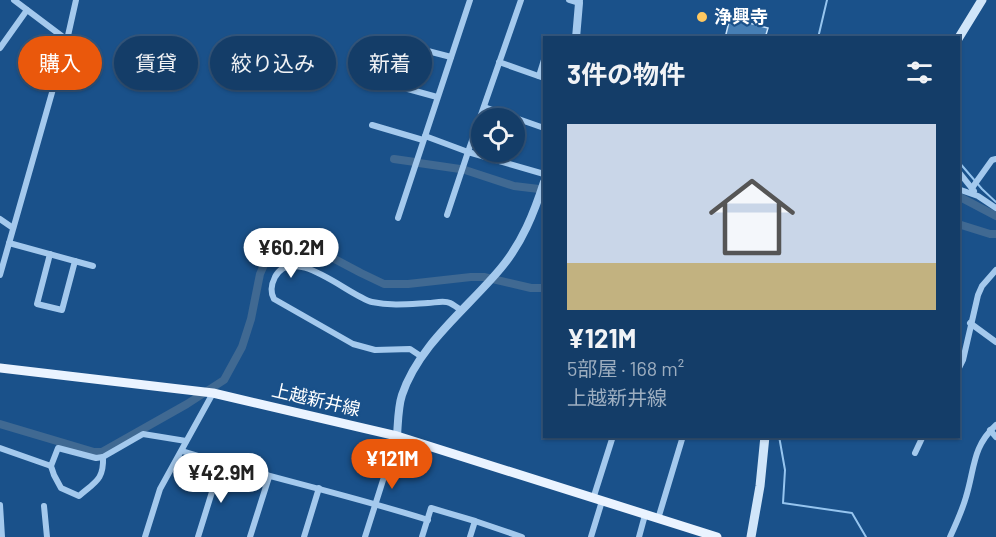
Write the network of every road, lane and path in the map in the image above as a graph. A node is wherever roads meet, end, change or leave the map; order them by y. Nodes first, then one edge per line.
1 (14, 0) edge
2 (76, 0) edge
3 (470, 0) edge
4 (521, 0) edge
5 (569, 0) edge
6 (982, 0) edge
7 (579, 2) edge
8 (27, 10) junction
9 (62, 36) edge
10 (68, 36) edge
11 (577, 36) edge
12 (960, 36) edge
13 (0, 48) edge
14 (432, 52) edge
15 (451, 57) junction
16 (499, 62) junction
17 (542, 77) edge
18 (53, 90) edge
19 (412, 90) edge
20 (437, 97) junction
21 (483, 107) junction
22 (372, 125) dead end
23 (543, 128) edge
24 (424, 138) junction
25 (468, 152) junction
26 (996, 159) edge
27 (543, 174) edge
28 (960, 174) edge
29 (543, 185) edge
30 (972, 189) junction
31 (960, 190) edge
32 (978, 196) junction
33 (996, 208) edge
34 (447, 215) dead end
35 (398, 218) dead end
36 (0, 219) edge
37 (13, 228) junction
38 (9, 243) junction
39 (50, 254) junction
40 (75, 261) junction
41 (93, 266) dead end
42 (996, 270) edge
43 (0, 275) edge
44 (462, 311) junction
45 (970, 323) junction
46 (996, 342) edge
47 (422, 357) junction
48 (960, 366) edge
49 (0, 368) edge
50 (213, 393) junction
51 (996, 424) edge
52 (990, 430) junction
53 (397, 436) junction
54 (996, 437) edge
55 (612, 438) edge
56 (681, 438) edge
57 (765, 438) edge
58 (921, 438) edge
59 (186, 441) junction
60 (0, 448) edge
61 (182, 451) junction
62 (915, 453) dead end
63 (103, 458) junction
64 (221, 463) junction
65 (51, 466) junction
66 (269, 477) junction
67 (319, 488) junction
68 (597, 500) junction
69 (375, 503) junction
70 (0, 505) edge
71 (44, 507) dead end
72 (645, 515) junction
73 (658, 519) junction
74 (428, 520) junction
75 (475, 521) junction
76 (688, 533) edge
77 (518, 536) edge
78 (2, 537) edge
79 (47, 537) edge
80 (145, 537) edge
81 (198, 537) edge
82 (250, 537) edge
83 (304, 537) edge
84 (365, 537) edge
85 (422, 537) edge
86 (470, 537) edge
87 (591, 537) edge
88 (639, 537) edge
89 (717, 537) edge
90 (751, 537) edge
91 (950, 537) edge

1 - 8 street
2 - 10 street
3 - 15 street
4 - 16 street
5 - 7 street
6 - 12 main road
7 - 11 street
8 - 9 street
8 - 13 street
14 - 15 street
15 - 20 street
16 - 17 street
16 - 21 street
18 - 37 street
19 - 20 street
20 - 24 street
21 - 23 street
21 - 25 street
22 - 24 street
24 - 25 street
24 - 35 street
25 - 27 street
25 - 34 street
26 - 30 street
28 - 30 street
29 - 44 street
30 - 32 street
31 - 32 street
32 - 33 street
36 - 37 street
37 - 38 street
38 - 39 street
38 - 43 street
39 - 40 street
39 - 40 street
40 - 41 street
42 - 45 street
44 - 47 street
44 - 47 street
45 - 46 street
45 - 48 street
47 - 53 street
49 - 50 main road, 上越新井線
50 - 53 main road, 上越新井線
50 - 59 street
51 - 52 street
52 - 54 street
52 - 91 street
53 - 68 main road, 上越新井線
53 - 69 street
55 - 68 street
56 - 73 street
57 - 90 main road
58 - 62 street
59 - 61 street
59 - 63 street
60 - 65 street
61 - 64 street
61 - 80 street
63 - 65 street
63 - 65 street
64 - 66 street
64 - 81 street
66 - 67 street
66 - 82 street
67 - 69 street
67 - 83 street
68 - 72 main road, 上越新井線
68 - 87 street
69 - 74 street
69 - 84 street
70 - 78 street
71 - 79 street
72 - 73 main road, 上越新井線
72 - 88 street
73 - 76 main road, 上越新井線
74 - 75 street
74 - 85 street
75 - 77 street
75 - 86 street
76 - 89 main road, 上越新井線

